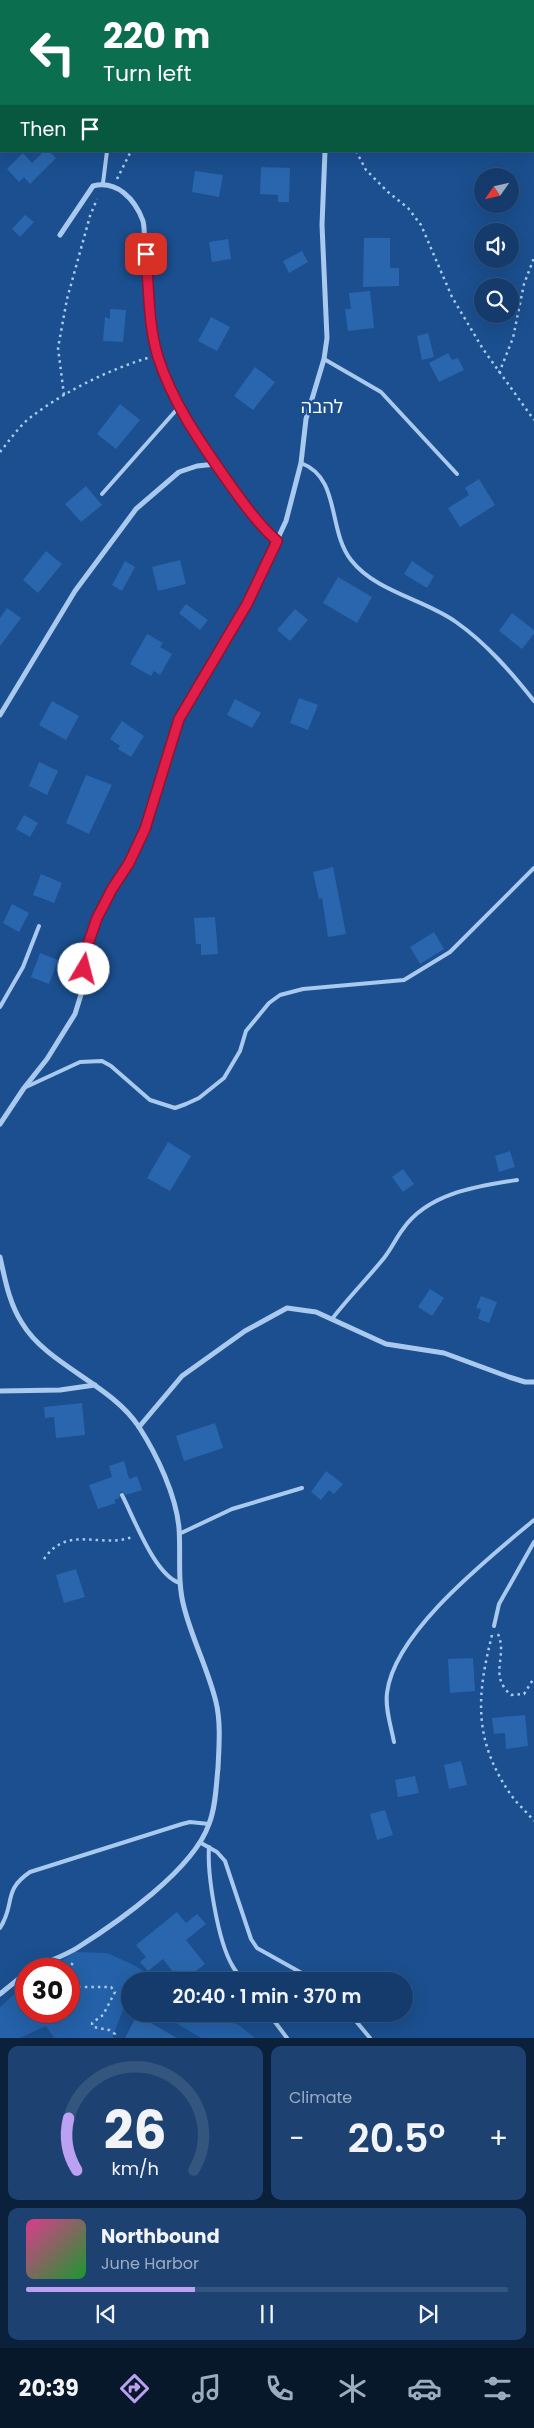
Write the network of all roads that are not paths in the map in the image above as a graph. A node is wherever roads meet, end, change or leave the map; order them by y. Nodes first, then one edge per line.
1 (107, 152) edge
2 (325, 152) edge
3 (103, 183) junction
4 (60, 235) dead end
5 (324, 359) junction
6 (179, 407) junction
7 (302, 463) junction
8 (216, 464) junction
9 (457, 474) dead end
10 (102, 494) dead end
11 (277, 541) junction
12 (534, 700) edge
13 (0, 715) edge
14 (534, 868) edge
15 (39, 926) dead end
16 (0, 1007) edge
17 (24, 1088) junction
18 (0, 1124) edge
19 (517, 1180) dead end
20 (0, 1257) edge
21 (332, 1319) junction
22 (534, 1382) edge
23 (95, 1385) junction
24 (0, 1391) edge
25 (139, 1427) junction
26 (302, 1488) dead end
27 (122, 1495) dead end
28 (534, 1520) edge
29 (179, 1534) junction
30 (534, 1542) edge
31 (180, 1583) junction
32 (494, 1626) road end
33 (394, 1742) dead end
34 (209, 1824) junction
35 (201, 1843) junction
36 (209, 1847) junction
37 (0, 1928) edge
38 (57, 1958) edge
39 (237, 1972) edge
40 (300, 1972) edge
41 (15, 1982) edge
42 (0, 1994) edge
43 (275, 2022) edge
44 (357, 2022) edge
45 (286, 2038) edge
46 (370, 2038) edge

1 - 3 lane
2 - 5 street
3 - 4 street
3 - 6 street
5 - 7 street
5 - 9 lane
6 - 8 street
6 - 10 lane
7 - 11 street
7 - 12 lane
8 - 11 street
8 - 13 street
11 - 17 street
14 - 17 lane
15 - 16 lane
17 - 18 street
19 - 21 lane
20 - 23 street
21 - 22 street
21 - 25 street
23 - 24 street
23 - 25 street
25 - 29 street
26 - 29 lane
27 - 31 lane
28 - 33 lane
29 - 31 street
30 - 32 lane
31 - 34 street
34 - 35 street
34 - 37 lane
35 - 36 lane
35 - 38 street
36 - 39 lane
36 - 40 lane
41 - 42 street
43 - 45 lane
44 - 46 lane

